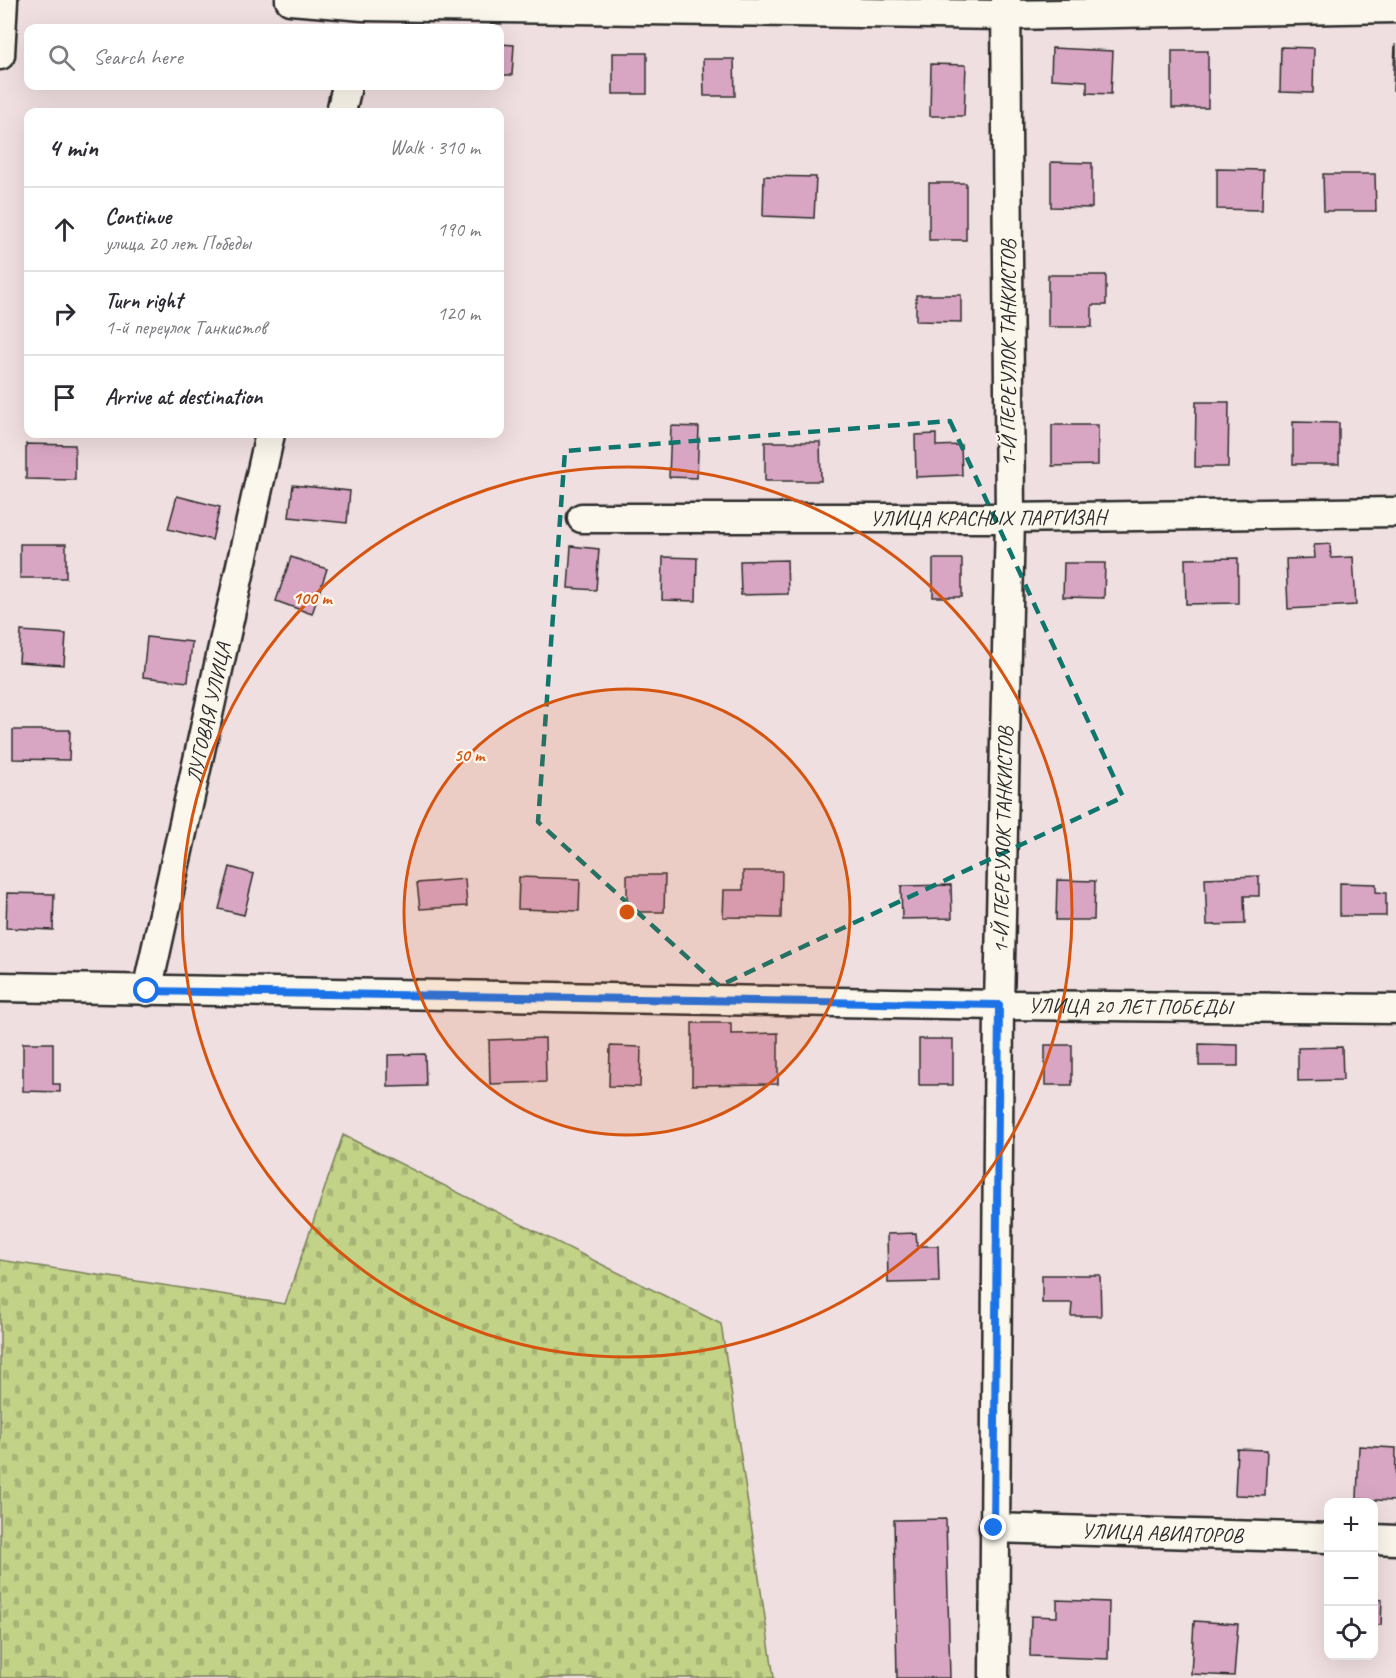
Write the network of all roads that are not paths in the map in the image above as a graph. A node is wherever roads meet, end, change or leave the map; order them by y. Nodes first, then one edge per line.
1 (3, 0) edge
2 (290, 0) edge
3 (1006, 8) edge
4 (1396, 8) edge
5 (362, 17) edge
6 (0, 55) edge
7 (346, 90) edge
8 (342, 108) edge
9 (269, 438) edge
10 (1396, 512) edge
11 (582, 518) dead end
12 (1010, 518) junction
13 (0, 987) edge
14 (147, 991) junction
15 (999, 1005) junction
16 (1396, 1010) edge
17 (994, 1528) junction
18 (1324, 1538) edge
19 (1378, 1539) edge
20 (1396, 1540) edge
21 (994, 1678) edge

1 - 6 street
2 - 5 street
3 - 4 street
3 - 5 street
3 - 12 street, 1-Й ПЕРЕУЛОК ТАНКИСТОВ
7 - 8 street
9 - 14 street, ЛУГОВАЯ УЛИЦА
10 - 12 street, УЛИЦА КРАСНЫХ ПАРТИЗАН
11 - 12 street, УЛИЦА КРАСНЫХ ПАРТИЗАН
12 - 15 street, 1-Й ПЕРЕУЛОК ТАНКИСТОВ
13 - 14 street, УЛИЦА 20 ЛЕТ ПОБЕДЫ
14 - 15 street, УЛИЦА 20 ЛЕТ ПОБЕДЫ
15 - 16 street, УЛИЦА 20 ЛЕТ ПОБЕДЫ
15 - 17 street, 1-Й ПЕРЕУЛОК ТАНКИСТОВ
17 - 18 street, УЛИЦА АВИАТОРОВ
17 - 21 street, 1-Й ПЕРЕУЛОК ТАНКИСТОВ
19 - 20 street

